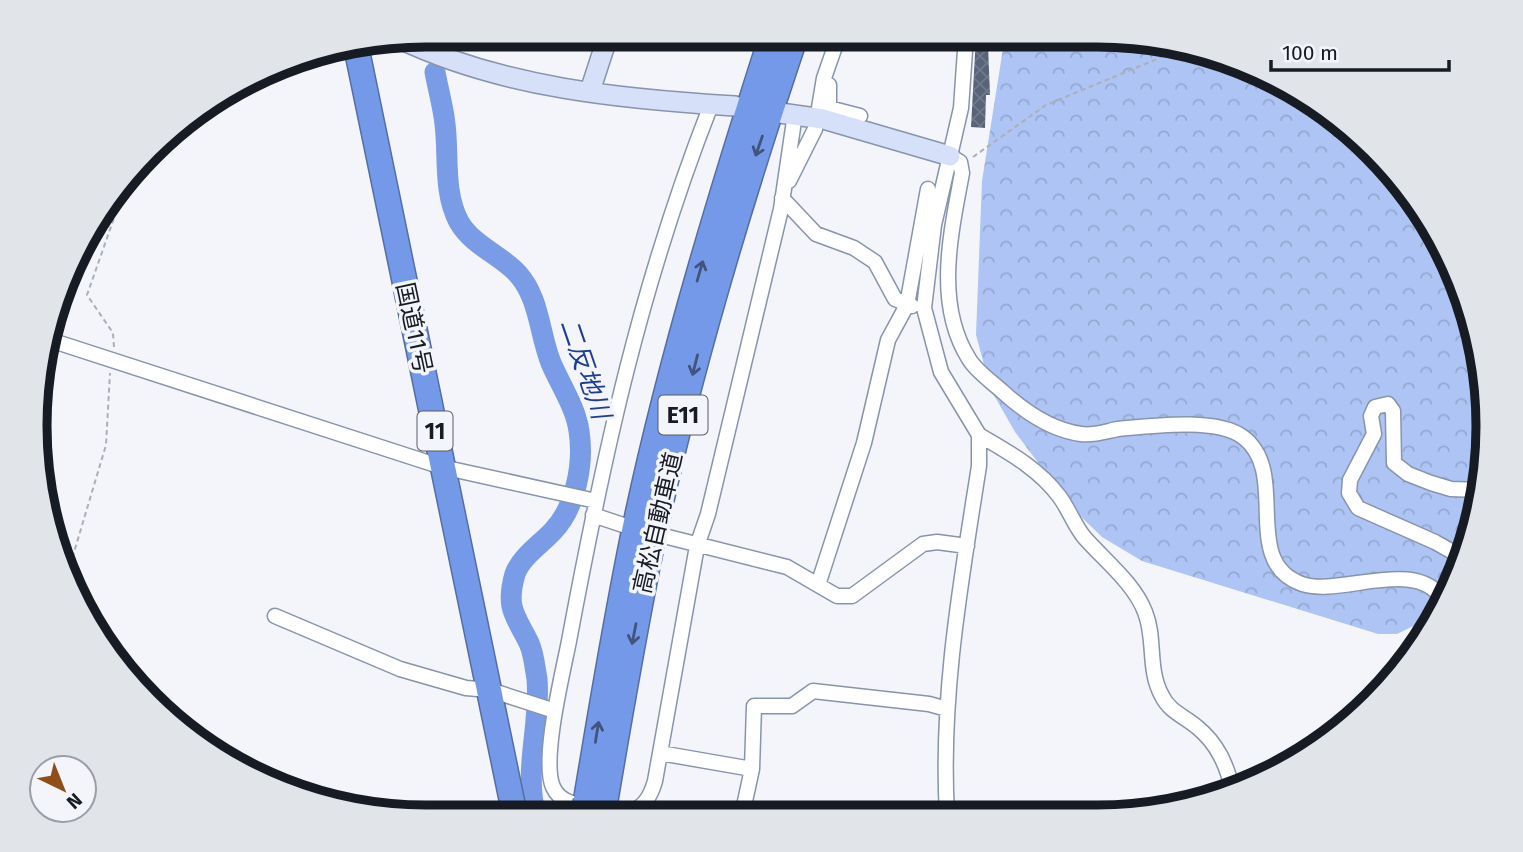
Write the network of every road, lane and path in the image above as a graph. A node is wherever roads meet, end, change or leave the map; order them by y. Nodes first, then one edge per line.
1 (419, 47) edge
2 (604, 47) edge
3 (768, 47) edge
4 (792, 47) edge
5 (835, 47) edge
6 (965, 47) edge
7 (357, 54) edge
8 (1165, 54) edge
9 (827, 70) junction
10 (590, 92) junction
11 (711, 105) junction
12 (735, 106) dead end
13 (819, 108) dead end
14 (787, 113) joint
15 (860, 116) dead end
16 (815, 129) dead end
17 (956, 161) junction
18 (928, 189) dead end
19 (783, 195) junction
20 (907, 305) junction
21 (924, 309) junction
22 (57, 342) edge
23 (979, 435) junction
24 (442, 467) junction
25 (1470, 490) edge
26 (594, 508) junction
27 (623, 525) dead end
28 (664, 536) dead end
29 (697, 546) junction
30 (967, 546) junction
31 (1454, 553) edge
32 (818, 584) junction
33 (1437, 595) edge
34 (275, 616) dead end
35 (490, 690) junction
36 (947, 709) junction
37 (555, 711) junction
38 (660, 753) junction
39 (752, 769) junction
40 (1230, 781) edge
41 (513, 805) edge
42 (576, 805) edge
43 (605, 805) edge
44 (606, 805) edge
45 (641, 805) edge
46 (744, 805) edge
47 (947, 805) edge

1 - 10 street
2 - 10 street
43 -> 3 highway, 高松自動車道 / E11
4 -> 44 highway, 高松自動車道 / E11
5 - 9 street
6 - 17 street
7 - 24 highway, 国道11号 / 11
8 - 17 path
9 - 13 street
9 - 15 street
10 - 11 street
11 - 12 street
11 - 26 street
14 - 17 street
14 - 19 street
16 - 19 street
17 - 21 street
17 - 33 street
18 - 20 street
19 - 20 street
19 - 29 street
20 - 21 street
20 - 32 street
21 - 23 street
22 - 24 street
23 - 30 street
23 - 40 street
24 - 26 street
24 - 35 highway, 国道11号 / 11
25 - 31 street
26 - 27 street
26 - 37 street
28 - 29 street
29 - 32 street
29 - 38 street
30 - 32 street
30 - 36 street
34 - 35 street
35 - 37 street
35 - 41 highway, 国道11号 / 11
36 - 39 street
36 - 47 street
37 - 42 street
38 - 39 street
38 - 45 street
39 - 46 street

